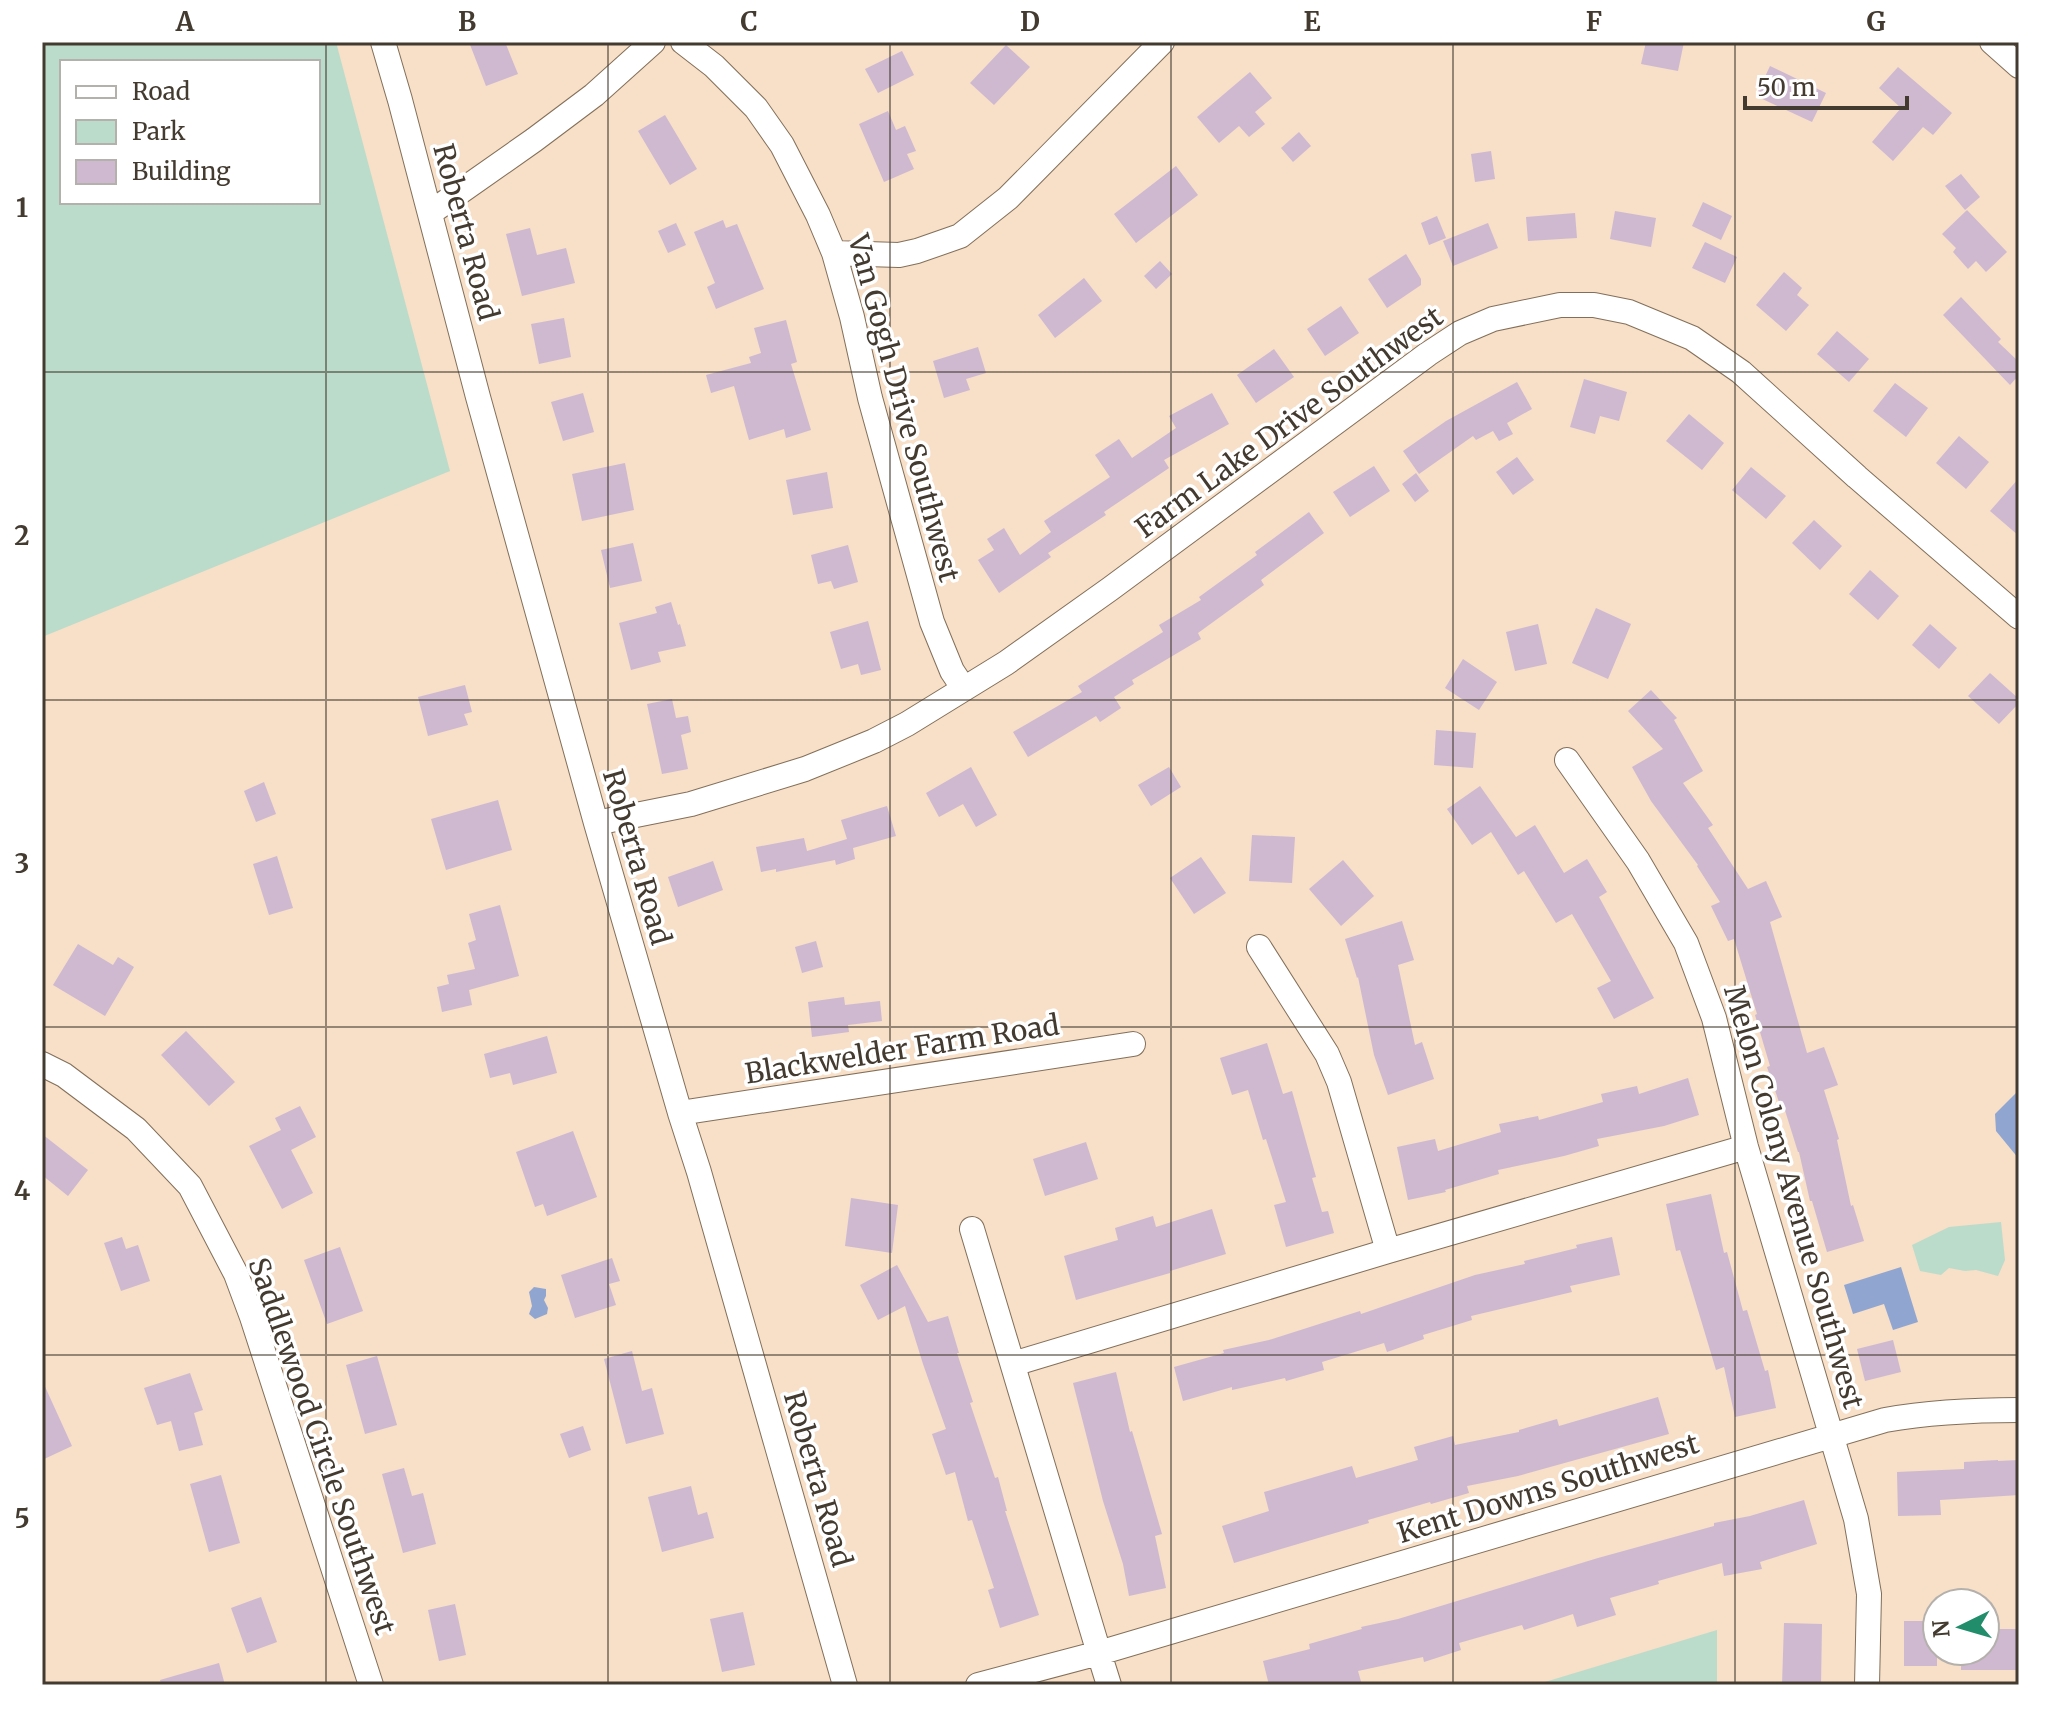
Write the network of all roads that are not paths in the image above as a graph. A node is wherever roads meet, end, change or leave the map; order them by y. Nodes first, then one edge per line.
1 (383, 42) edge
2 (653, 42) edge
3 (683, 42) edge
4 (1162, 42) edge
5 (1992, 42) edge
6 (2019, 66) edge
7 (430, 213) junction
8 (834, 253) junction
9 (2019, 617) edge
10 (964, 689) junction
11 (1567, 760) dead end
12 (596, 823) junction
13 (1259, 947) dead end
14 (1133, 1044) dead end
15 (42, 1064) edge
16 (680, 1113) junction
17 (1746, 1147) junction
18 (972, 1229) dead end
19 (1388, 1251) junction
20 (1013, 1364) junction
21 (2019, 1410) edge
22 (1832, 1435) junction
23 (1099, 1653) junction
24 (371, 1685) edge
25 (845, 1685) edge
26 (978, 1685) edge
27 (1109, 1685) edge
28 (1867, 1685) edge

1 - 7 street, Roberta Road
2 - 7 street
3 - 8 street, Van Gogh Drive Southwest
4 - 8 street
5 - 6 street
7 - 12 street, Roberta Road
8 - 10 street, Van Gogh Drive Southwest
9 - 10 street, Farm Lake Drive Southwest
10 - 12 street, Farm Lake Drive Southwest
11 - 17 street, Melon Colony Avenue Southwest
12 - 16 street, Roberta Road
13 - 19 street
14 - 16 street, Blackwelder Farm Road
15 - 24 street, Saddlewood Circle Southwest
16 - 25 street, Roberta Road
17 - 19 street
17 - 22 street, Melon Colony Avenue Southwest
18 - 20 street
19 - 20 street
20 - 23 street
21 - 22 street, Kent Downs Southwest
22 - 23 street, Kent Downs Southwest
22 - 28 street, Melon Colony Avenue Southwest
23 - 26 street, Kent Downs Southwest
23 - 27 street

